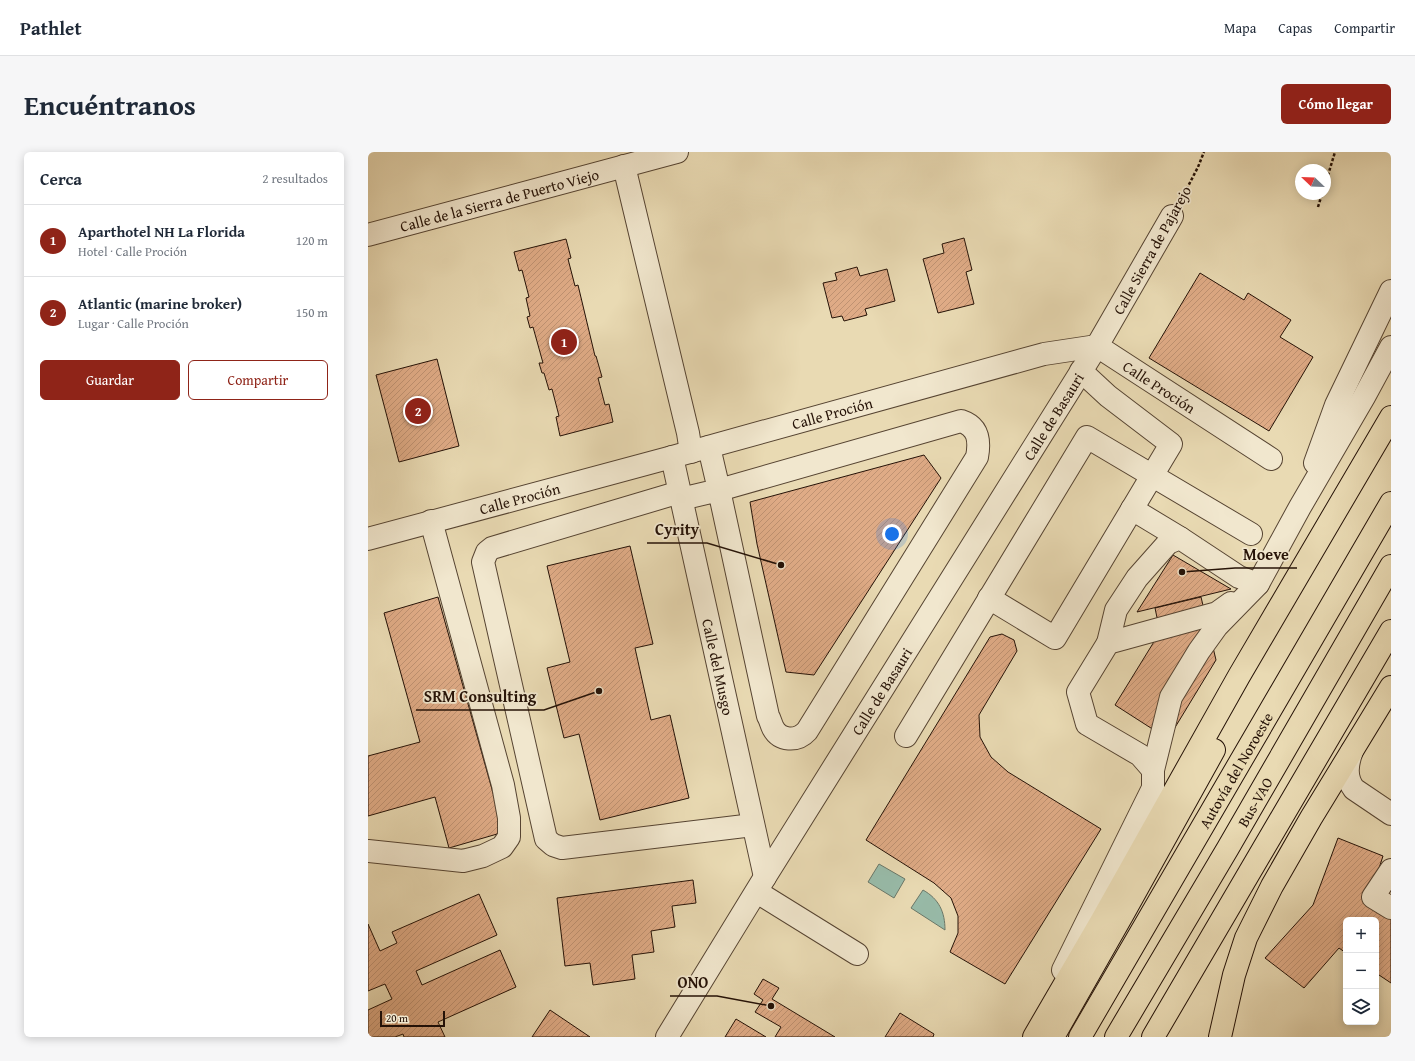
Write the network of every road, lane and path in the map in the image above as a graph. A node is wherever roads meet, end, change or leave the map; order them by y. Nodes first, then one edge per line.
1 (677, 152) edge
2 (1204, 152) edge
3 (1335, 152) edge
4 (1331, 165) edge
5 (624, 166) junction
6 (1320, 200) edge
7 (1318, 208) dead end
8 (1172, 216) joint
9 (368, 235) edge
10 (1391, 291) edge
11 (1097, 346) junction
12 (1391, 347) edge
13 (1081, 370) junction
14 (1391, 417) edge
15 (1391, 447) edge
16 (691, 452) junction
17 (1272, 459) dead end
18 (1153, 475) junction
19 (719, 490) junction
20 (680, 495) junction
21 (1391, 503) edge
22 (1300, 507) junction
23 (1132, 509) junction
24 (431, 521) junction
25 (1251, 534) dead end
26 (1180, 538) junction
27 (368, 539) edge
28 (1391, 566) edge
29 (1258, 584) junction
30 (989, 598) junction
31 (1391, 631) edge
32 (1108, 643) junction
33 (1391, 687) edge
34 (906, 736) dead end
35 (1352, 751) junction
36 (1153, 770) junction
37 (1391, 814) edge
38 (753, 825) junction
39 (368, 851) edge
40 (1391, 870) edge
41 (761, 884) junction
42 (1391, 908) edge
43 (857, 954) dead end
44 (666, 1037) edge
45 (1029, 1037) edge
46 (1034, 1037) edge
47 (1052, 1037) edge
48 (1080, 1037) edge
49 (1116, 1037) edge
50 (1153, 1037) edge
51 (1220, 1037) edge

1 - 5 street, Calle de la Sierra de Puerto Viejo
2 - 8 path, Calle Sierra de Pajarejo
3 - 4 path
5 - 9 street, Calle de la Sierra de Puerto Viejo
5 - 16 street
6 - 7 path
8 - 11 street, Calle Sierra de Pajarejo
10 - 22 street
11 - 13 street, Calle de Basauri
11 - 16 street, Calle Proción
11 - 17 street, Calle Proción
12 - 22 street
13 - 18 street
13 - 41 street, Calle de Basauri
14 - 46 highway
15 - 47 highway
16 - 19 street
16 - 20 street, Calle del Musgo
16 - 24 street, Calle Proción
18 - 23 street
18 - 25 street
18 - 30 street
19 - 19 street
19 - 20 street
20 - 38 street, Calle del Musgo
20 - 38 street
21 - 48 highway, Autovía del Noroeste
22 - 29 street
23 - 26 street
23 - 30 street
24 - 27 street, Calle Proción
24 - 39 street
26 - 29 street
26 - 32 street
28 - 49 highway, Bus-VAO
29 - 32 street
29 - 36 street
30 - 34 street
31 - 50 highway
32 - 36 street
33 - 35 highway
35 - 37 street
35 - 51 highway
36 - 45 street
38 - 41 street, Calle del Musgo
40 - 42 street
41 - 43 street
41 - 44 street, Calle de Basauri

